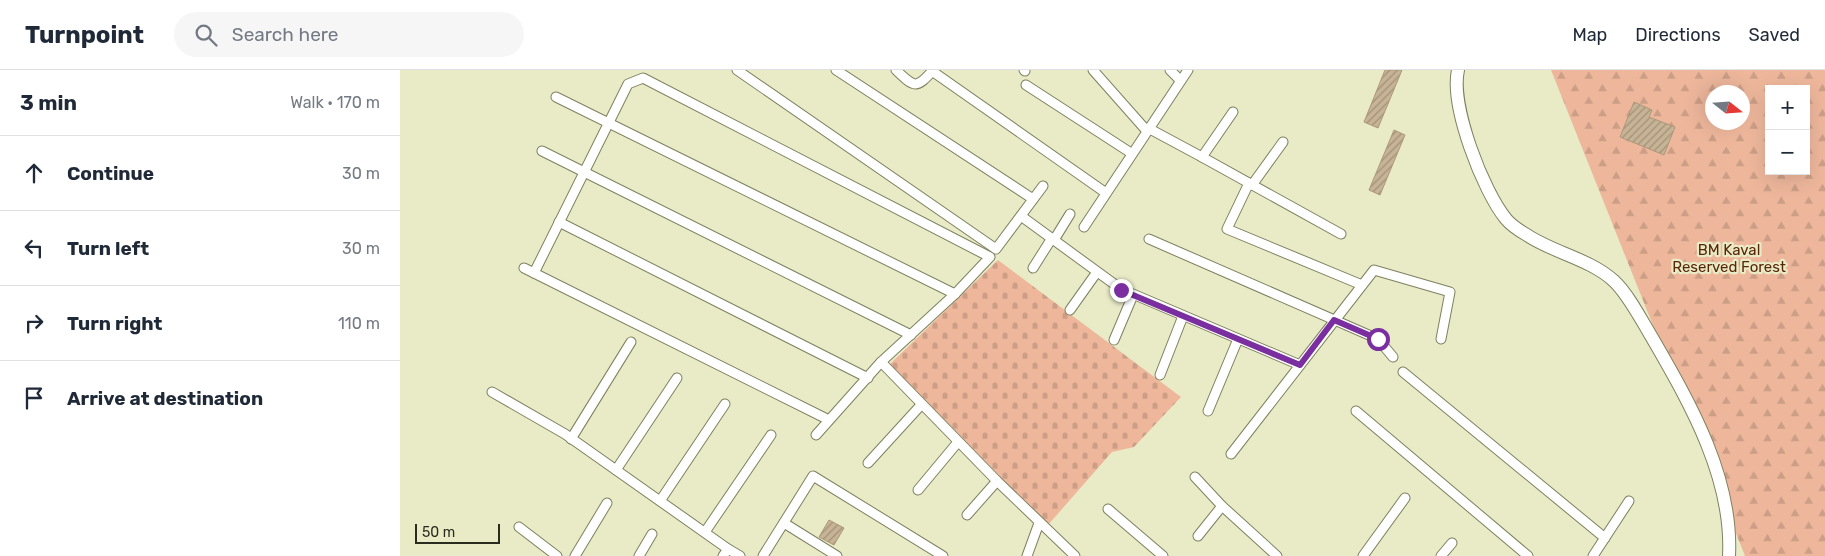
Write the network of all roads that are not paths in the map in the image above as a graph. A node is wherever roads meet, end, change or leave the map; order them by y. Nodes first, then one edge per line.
1 (737, 70) edge
2 (836, 70) edge
3 (896, 70) edge
4 (933, 70) edge
5 (1093, 70) edge
6 (1170, 70) edge
7 (1188, 70) edge
8 (1458, 70) edge
9 (1180, 80) junction
10 (1026, 85) dead end
11 (556, 97) dead end
12 (1233, 112) dead end
13 (608, 123) junction
14 (1147, 129) junction
15 (1283, 142) dead end
16 (542, 152) dead end
17 (1132, 153) junction
18 (1202, 157) junction
19 (584, 173) junction
20 (1251, 184) junction
21 (1042, 186) dead end
22 (1106, 193) junction
23 (1033, 199) junction
24 (1070, 214) dead end
25 (1021, 216) junction
26 (559, 222) junction
27 (1084, 227) dead end
28 (1340, 234) dead end
29 (1053, 239) junction
30 (1149, 240) dead end
31 (524, 268) dead end
32 (1033, 268) dead end
33 (1097, 272) junction
34 (534, 273) junction
35 (1362, 285) junction
36 (955, 294) junction
37 (1134, 295) junction
38 (1070, 310) dead end
39 (1183, 316) junction
40 (1334, 320) junction
41 (911, 335) junction
42 (1238, 339) junction
43 (1441, 339) dead end
44 (1114, 340) dead end
45 (631, 342) dead end
46 (1393, 357) dead end
47 (882, 362) junction
48 (1300, 365) junction
49 (1403, 372) dead end
50 (1160, 375) dead end
51 (676, 378) dead end
52 (868, 378) junction
53 (492, 392) dead end
54 (725, 404) dead end
55 (921, 404) junction
56 (1208, 411) dead end
57 (1356, 411) dead end
58 (830, 420) junction
59 (771, 435) dead end
60 (816, 435) dead end
61 (571, 439) junction
62 (958, 442) junction
63 (1231, 454) dead end
64 (868, 463) dead end
65 (616, 470) junction
66 (1195, 476) dead end
67 (997, 481) junction
68 (918, 490) dead end
69 (1404, 498) dead end
70 (660, 501) junction
71 (1629, 501) dead end
72 (608, 504) dead end
73 (1222, 506) junction
74 (1108, 509) dead end
75 (967, 516) dead end
76 (784, 523) junction
77 (1040, 523) junction
78 (519, 527) dead end
79 (705, 532) junction
80 (652, 534) dead end
81 (1198, 536) dead end
82 (1605, 538) junction
83 (1452, 543) dead end
84 (725, 552) edge
85 (557, 556) edge
86 (575, 556) edge
87 (639, 556) edge
88 (740, 556) edge
89 (763, 556) edge
90 (838, 556) edge
91 (943, 556) edge
92 (1026, 556) edge
93 (1075, 556) edge
94 (1163, 556) edge
95 (1277, 556) edge
96 (1363, 556) edge
97 (1441, 556) edge
98 (1528, 556) edge
99 (1593, 556) edge
100 (1729, 556) edge

1 - 25 street
2 - 23 street
3 - 4 street
4 - 22 street
5 - 14 street
6 - 9 street
7 - 9 street
8 - 100 main road
9 - 14 street
10 - 17 street
11 - 13 street
12 - 18 street
13 - 19 street
13 - 36 street
13 - 36 street
14 - 17 street
14 - 18 street
15 - 20 street
16 - 19 street
17 - 22 street
18 - 20 street
19 - 26 street
19 - 41 street
20 - 28 street
20 - 35 street
21 - 23 street
22 - 27 street
23 - 25 street
24 - 29 street
25 - 29 street
26 - 34 street
26 - 52 street
29 - 32 street
29 - 33 street
30 - 40 street
31 - 34 street
33 - 37 street
33 - 38 street
34 - 58 street
35 - 40 street
35 - 43 street
36 - 41 street
37 - 39 street
37 - 44 street
39 - 42 street
39 - 50 street
40 - 46 street
40 - 48 street
41 - 47 street
42 - 48 street
42 - 56 street
45 - 61 street
47 - 52 street
47 - 55 street
48 - 63 street
49 - 82 street
51 - 65 street
52 - 58 street
53 - 61 street
54 - 70 street
55 - 62 street
55 - 64 street
57 - 98 street
58 - 60 street
59 - 79 street
61 - 65 street
62 - 67 street
62 - 68 street
65 - 70 street
66 - 73 street
67 - 75 street
67 - 77 street
69 - 96 street
70 - 79 street
71 - 82 street
72 - 86 street
73 - 81 street
73 - 95 street
74 - 94 street
76 - 89 street
76 - 90 street
76 - 91 street
77 - 92 street
77 - 93 street
78 - 85 street
79 - 84 street
80 - 87 street
82 - 99 street
83 - 97 street
84 - 88 street

